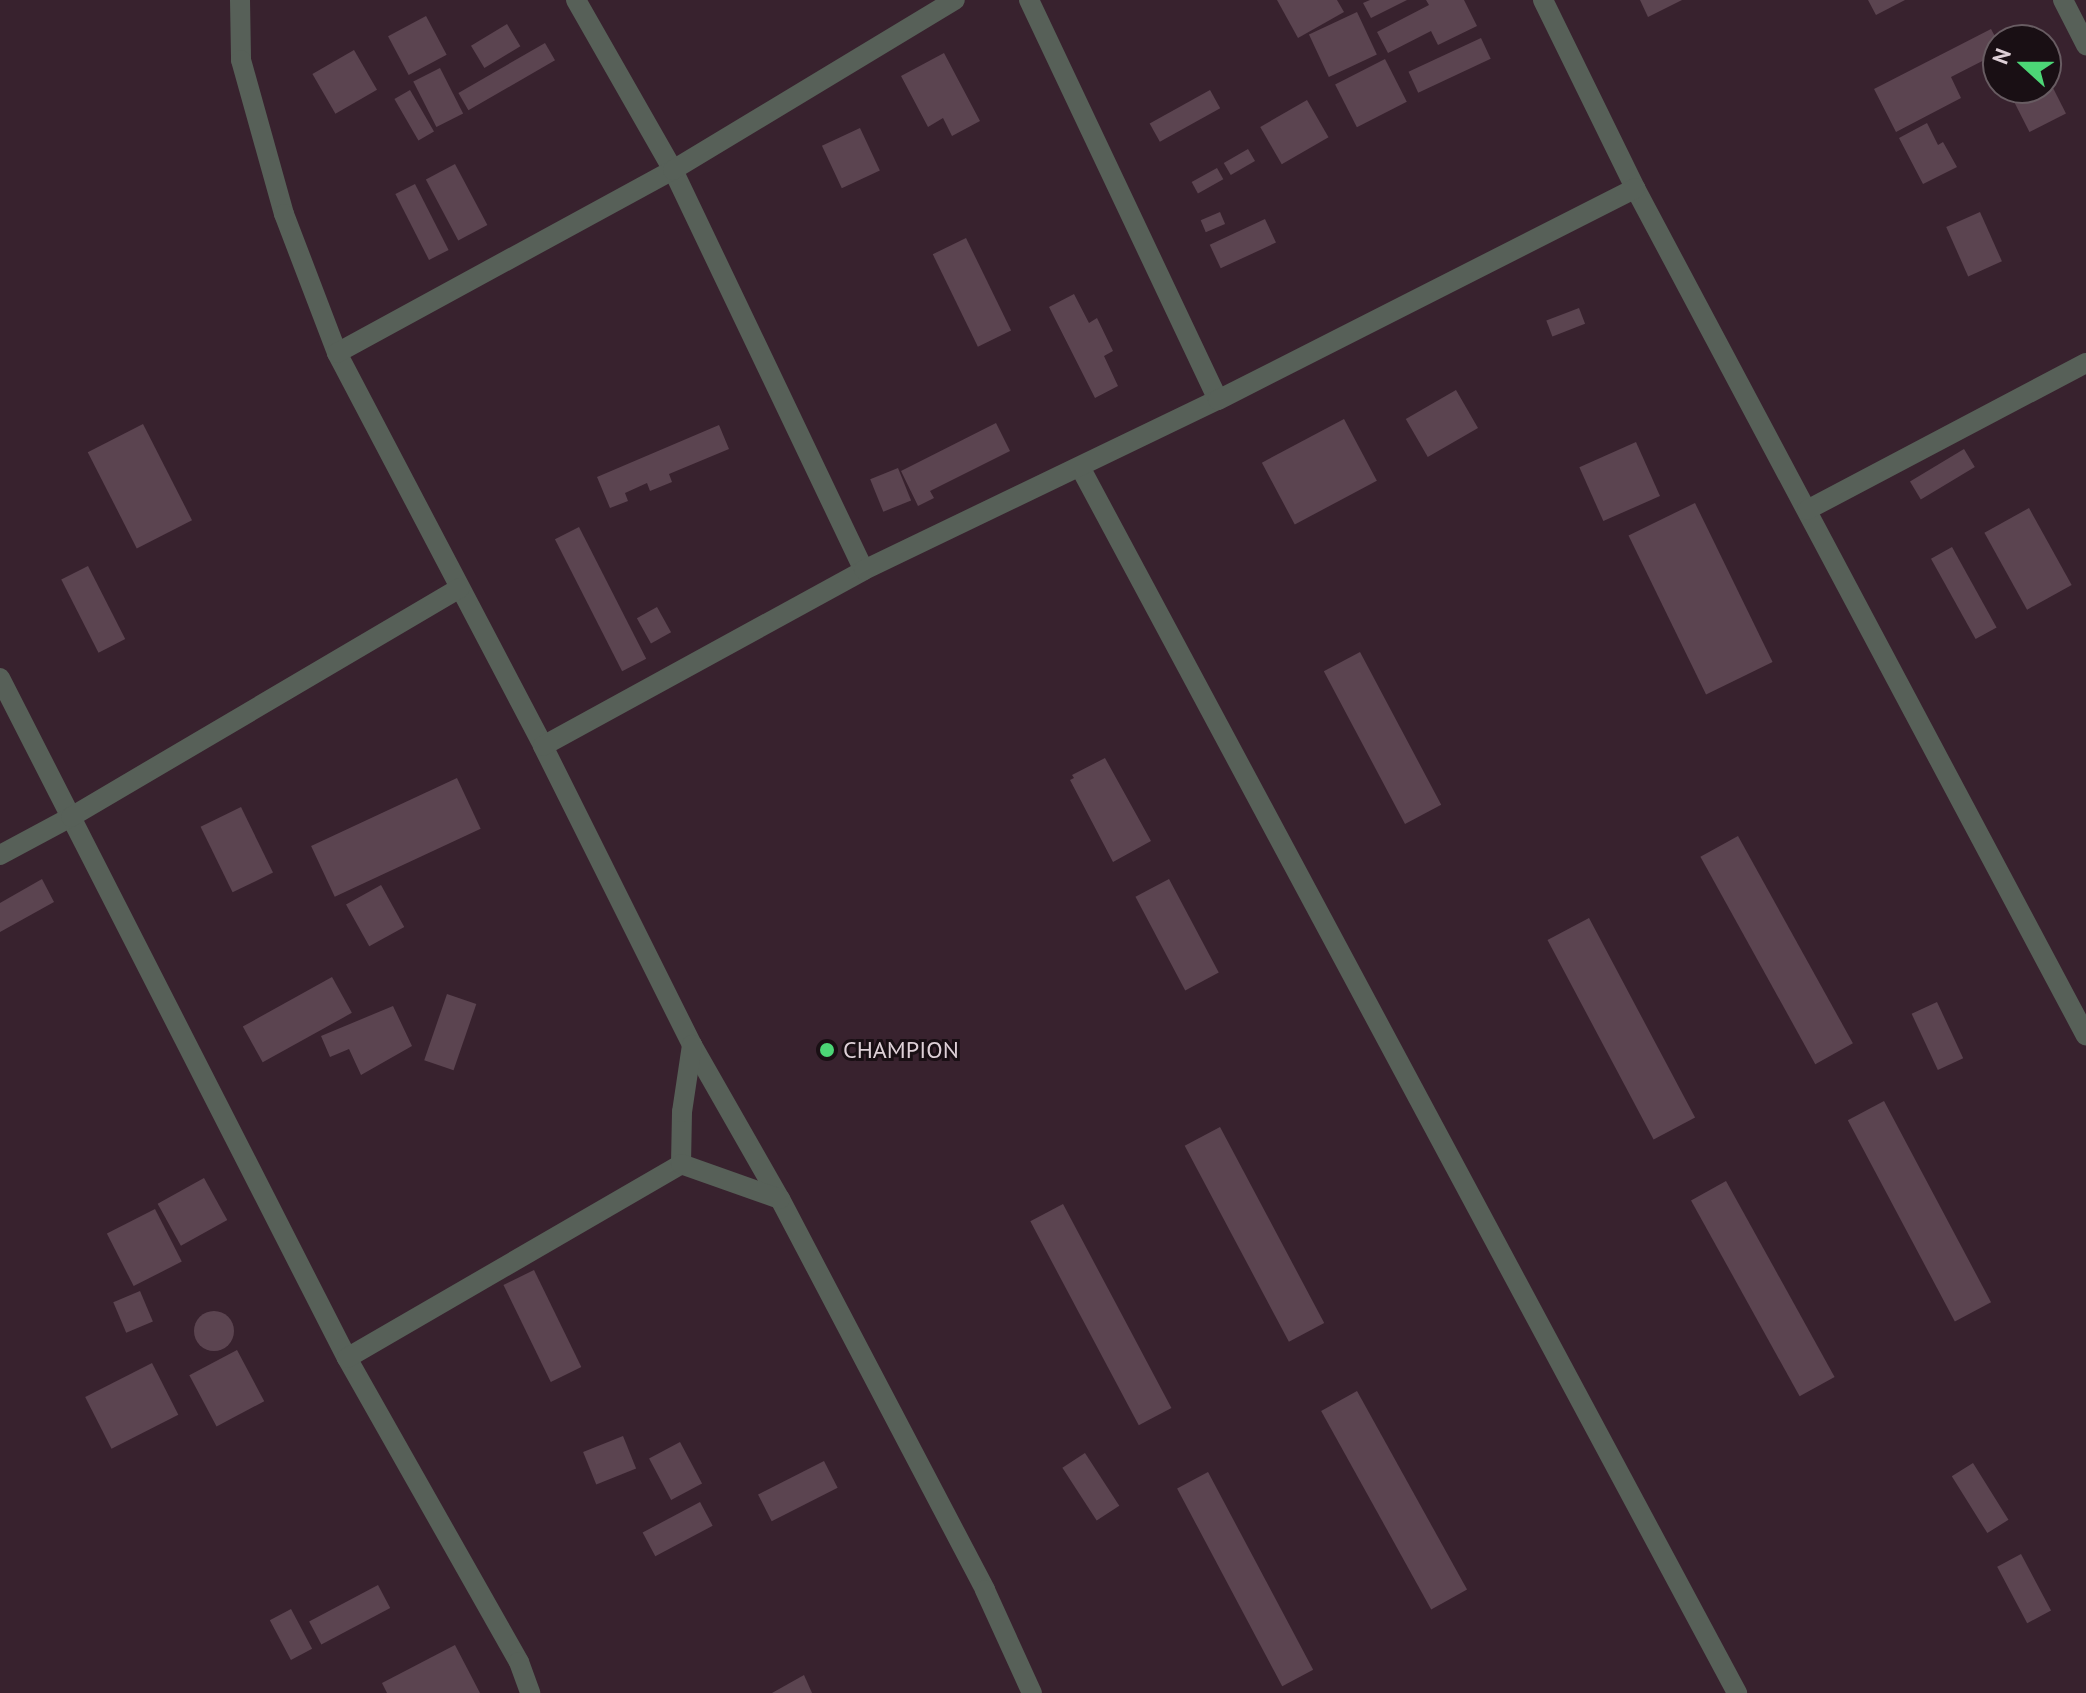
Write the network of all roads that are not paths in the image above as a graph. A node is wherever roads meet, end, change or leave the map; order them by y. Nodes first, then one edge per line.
1 (240, 0) edge
2 (576, 0) edge
3 (955, 0) edge
4 (1029, 0) edge
5 (1543, 0) edge
6 (2063, 0) edge
7 (2086, 45) edge
8 (673, 170) junction
9 (1635, 188) junction
10 (337, 353) junction
11 (2086, 363) edge
12 (1218, 400) junction
13 (1080, 467) junction
14 (1807, 510) junction
15 (864, 570) junction
16 (460, 588) junction
17 (0, 678) edge
18 (543, 746) junction
19 (71, 817) junction
20 (0, 855) edge
21 (2086, 1036) edge
22 (692, 1045) junction
23 (681, 1164) junction
24 (780, 1199) junction
25 (347, 1358) junction
26 (530, 1693) edge
27 (1032, 1693) edge
28 (1737, 1693) edge

1 - 10 street
2 - 8 street
3 - 8 street
4 - 12 street
5 - 9 street
6 - 7 street
8 - 10 street
8 - 15 street
9 - 12 street
9 - 14 street
10 - 16 street
11 - 14 street
12 - 13 street
13 - 15 street
13 - 28 street
14 - 21 street
15 - 18 street
16 - 18 street
16 - 19 street
17 - 19 street
18 - 22 street
19 - 20 street
19 - 25 street
22 - 23 street
22 - 24 street
23 - 24 street
23 - 25 street
24 - 27 street
25 - 26 street

